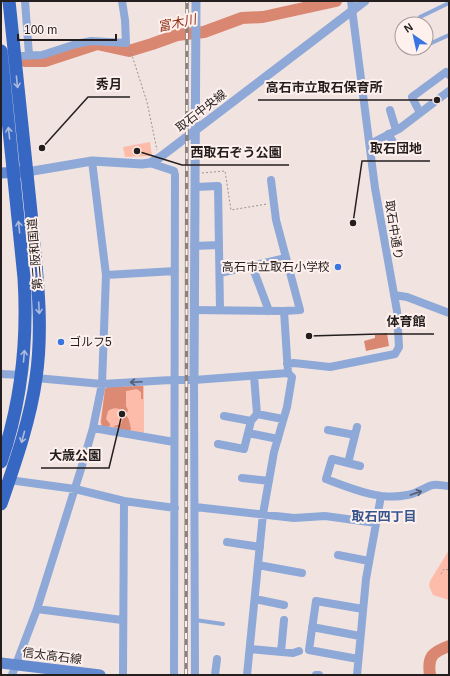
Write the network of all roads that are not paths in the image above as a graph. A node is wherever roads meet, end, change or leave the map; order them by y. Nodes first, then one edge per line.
1 (9, 1) edge
2 (25, 1) edge
3 (122, 1) edge
4 (196, 1) edge
5 (351, 1) edge
6 (365, 1) edge
7 (449, 3) edge
8 (352, 11) junction
9 (422, 16) edge
10 (449, 35) edge
11 (434, 42) edge
12 (5, 55) edge
13 (28, 55) junction
14 (449, 75) edge
15 (449, 91) edge
16 (390, 110) dead end
17 (420, 113) junction
18 (194, 130) junction
19 (392, 132) junction
20 (370, 144) junction
21 (397, 148) dead end
22 (92, 162) junction
23 (150, 163) junction
24 (7, 172) edge
25 (27, 172) junction
26 (271, 180) dead end
27 (194, 187) junction
28 (219, 245) junction
29 (194, 246) junction
30 (286, 258) junction
31 (252, 266) junction
32 (175, 271) junction
33 (220, 273) junction
34 (106, 275) junction
35 (394, 295) junction
36 (194, 310) junction
37 (220, 310) junction
38 (269, 310) junction
39 (284, 310) junction
40 (449, 313) edge
41 (287, 364) junction
42 (1, 374) edge
43 (288, 374) junction
44 (22, 375) junction
45 (254, 376) junction
46 (36, 378) junction
47 (174, 380) junction
48 (194, 380) junction
49 (102, 384) junction
50 (257, 414) junction
51 (224, 416) dead end
52 (283, 419) junction
53 (251, 421) junction
54 (93, 428) junction
55 (328, 430) dead end
56 (248, 433) junction
57 (278, 439) junction
58 (174, 442) junction
59 (218, 444) dead end
60 (1, 462) edge
61 (348, 463) junction
62 (360, 466) dead end
63 (242, 478) dead end
64 (9, 480) junction
65 (269, 481) junction
66 (449, 486) edge
67 (74, 488) junction
68 (381, 496) junction
69 (124, 501) junction
70 (1, 504) edge
71 (195, 507) junction
72 (175, 508) junction
73 (263, 514) junction
74 (376, 523) junction
75 (227, 542) dead end
76 (260, 547) junction
77 (338, 555) dead end
78 (369, 561) junction
79 (258, 565) junction
80 (302, 573) dead end
81 (255, 599) junction
82 (284, 605) dead end
83 (37, 609) junction
84 (363, 609) junction
85 (122, 620) junction
86 (195, 620) junction
87 (284, 620) dead end
88 (222, 624) dead end
89 (312, 627) junction
90 (360, 636) junction
91 (250, 649) junction
92 (299, 651) dead end
93 (281, 652) junction
94 (217, 659) dead end
95 (358, 659) junction
96 (1, 663) edge
97 (14, 670) edge
98 (100, 675) edge
99 (122, 675) edge
100 (174, 675) edge
101 (195, 675) edge
102 (215, 675) edge
103 (247, 675) edge
104 (357, 675) edge

1 - 12 highway, 第二阪和国道
2 - 13 street
3 - 13 street
4 - 18 street
5 - 8 street, 取石中通り
6 - 8 street, 取石中央線
7 - 9 lane
8 - 18 street, 取石中央線
8 - 20 street, 取石中通り
10 - 11 lane
12 - 13 street
24 -> 12 highway, 第二阪和国道
12 -> 25 highway, 第二阪和国道
14 - 17 street
15 - 17 street
16 - 19 street
17 - 19 street
18 - 23 street, 取石中央線
18 - 27 street
19 - 20 street
19 - 21 street
20 - 35 street, 取石中通り
22 - 23 street, 取石中央線
22 - 25 street, 取石中央線
22 - 34 street
23 - 32 street
24 - 25 main road
44 -> 24 highway, 第二阪和国道
25 -> 46 highway, 第二阪和国道
26 - 30 street
27 - 28 street
27 - 29 street
28 - 29 street
28 - 33 street
29 - 36 street
30 - 31 street
30 - 39 street
31 - 33 street
31 - 38 street
32 - 34 street
32 - 47 street
33 - 37 street
34 - 49 street
35 - 40 street
35 - 41 street, 取石中通り
36 - 37 street
36 - 48 street
37 - 38 street
38 - 39 street
39 - 41 street
41 - 43 street
42 - 44 street
43 - 45 street
43 - 52 street
44 - 60 highway, 第二阪和国道
45 - 48 street
45 - 50 street
46 - 49 street
46 -> 64 highway, 第二阪和国道
47 - 48 street
47 -> 49 street
47 - 58 street
48 - 71 street
49 - 54 street
50 - 52 street
50 - 53 street
51 - 53 street
52 - 57 street
53 - 56 street
54 - 58 street
54 - 67 street
55 - 61 street
56 - 57 street
56 - 59 street
57 - 65 street
58 - 72 street
61 - 62 street
61 - 68 street
63 - 65 street
64 - 67 street
64 - 70 highway, 第二阪和国道
65 - 73 street
68 -> 66 street
67 - 69 street
67 - 83 street
68 - 74 street
69 - 72 street
69 - 85 street
71 - 73 street
71 - 86 street
72 - 100 street
73 - 74 street
73 - 76 street
74 - 78 street
75 - 76 street
76 - 79 street
77 - 78 street
78 - 84 street
79 - 80 street
79 - 81 street
81 - 82 street
81 - 91 street
83 - 85 street
83 - 97 street
84 - 89 street
84 - 90 street
85 - 99 street
86 - 88 lane
86 - 101 street
87 - 93 street
89 - 90 street
89 - 95 street
90 - 95 street
91 - 93 street
91 - 103 street
92 - 93 street
94 - 102 street
95 - 104 street
96 - 97 main road, 信太高石線
97 - 98 main road, 信太高石線

